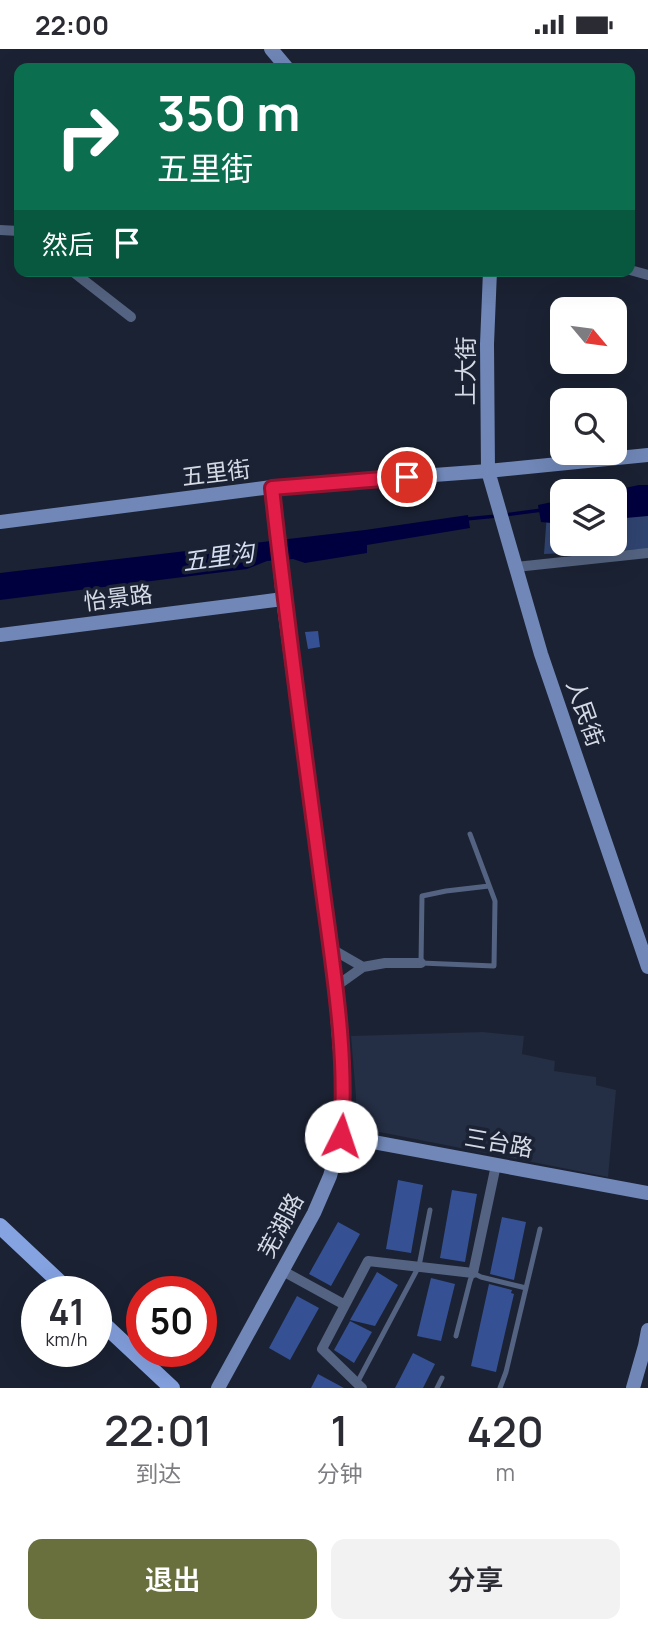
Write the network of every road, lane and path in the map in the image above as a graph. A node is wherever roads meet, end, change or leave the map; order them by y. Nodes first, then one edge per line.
1 (271, 49) edge
2 (283, 63) edge
3 (80, 277) edge
4 (490, 277) edge
5 (131, 317) dead end
6 (648, 456) edge
7 (488, 471) junction
8 (272, 488) junction
9 (0, 522) edge
10 (648, 553) edge
11 (516, 567) junction
12 (284, 599) junction
13 (0, 635) edge
14 (470, 834) dead end
15 (489, 886) junction
16 (330, 948) junction
17 (421, 963) junction
18 (363, 967) junction
19 (648, 967) edge
20 (335, 987) junction
21 (341, 1136) junction
22 (496, 1165) junction
23 (648, 1193) edge
24 (430, 1210) dead end
25 (0, 1226) edge
26 (540, 1230) dead end
27 (419, 1266) junction
28 (283, 1271) junction
29 (473, 1273) junction
30 (53, 1276) edge
31 (526, 1288) junction
32 (345, 1305) junction
33 (648, 1330) edge
34 (112, 1332) edge
35 (456, 1336) dead end
36 (442, 1378) dead end
37 (359, 1386) edge
38 (172, 1388) edge
39 (218, 1388) edge
40 (437, 1388) edge
41 (500, 1388) edge
42 (633, 1388) edge

1 - 2 street
3 - 5 street
4 - 7 street, 上大街
6 - 7 street, 五里街
7 - 8 street, 五里街
7 - 11 street, 人民街
8 - 9 street, 五里街
8 - 12 street, 芜湖路
10 - 11 street
11 - 19 street, 人民街
12 - 13 street, 怡景路
12 - 16 street, 芜湖路
14 - 15 lane
15 - 17 lane
15 - 17 lane
16 - 18 street
16 - 20 street, 芜湖路
17 - 18 street
18 - 20 street
20 - 21 street, 芜湖路
21 - 22 street, 三台路
21 - 28 street, 芜湖路
22 - 23 street, 三台路
22 - 29 street
24 - 27 lane
25 - 30 main road
26 - 31 lane
27 - 29 street
27 - 32 street
27 - 37 lane
28 - 32 street
28 - 39 street, 芜湖路
29 - 31 lane
29 - 35 lane
31 - 41 lane
32 - 37 street
33 - 42 street
34 - 38 main road
36 - 40 lane

